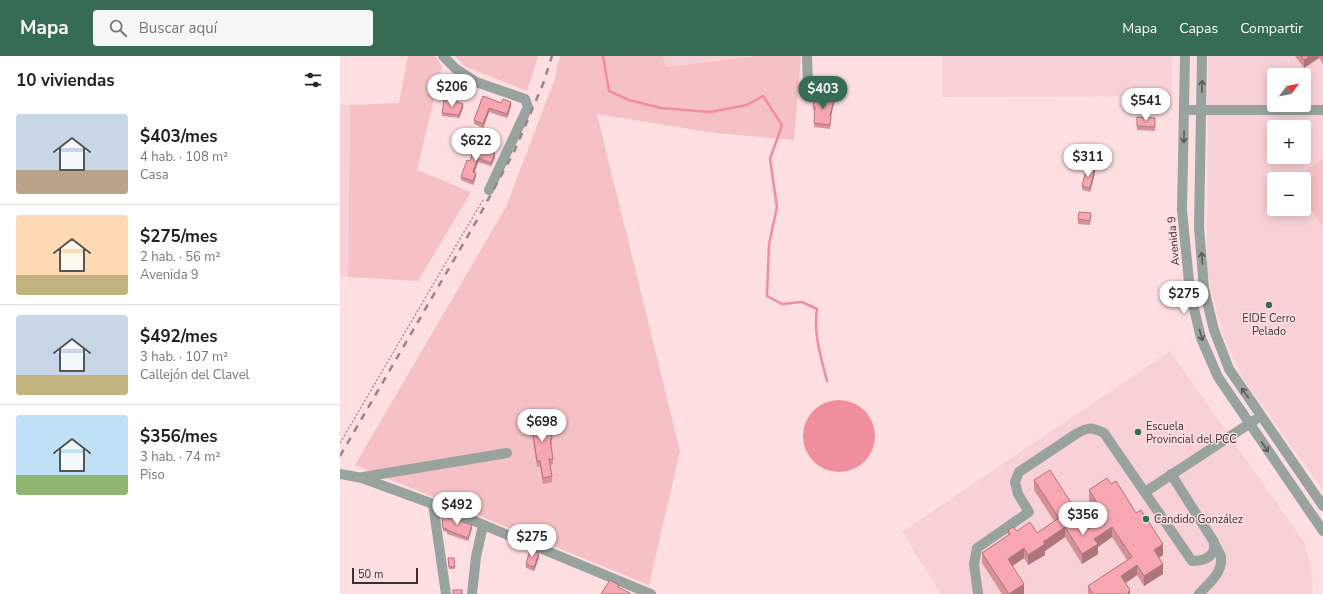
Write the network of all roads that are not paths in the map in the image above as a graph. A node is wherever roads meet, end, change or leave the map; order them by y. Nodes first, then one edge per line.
1 (444, 56) edge
2 (807, 56) edge
3 (1185, 56) edge
4 (1202, 56) edge
5 (808, 86) dead end
6 (1184, 110) junction
7 (1201, 110) junction
8 (1323, 110) edge
9 (489, 190) road end
10 (1261, 416) junction
11 (1250, 424) junction
12 (507, 453) dead end
13 (340, 474) edge
14 (1171, 474) junction
15 (362, 478) junction
16 (1145, 492) junction
17 (433, 504) junction
18 (1323, 506) edge
19 (483, 525) junction
20 (1323, 531) edge
21 (1214, 542) junction
22 (446, 594) edge
23 (472, 594) edge
24 (651, 594) edge
25 (978, 594) edge
26 (1199, 594) edge

1 - 9 street
2 - 5 street
3 - 6 street, Avenida 9
7 -> 4 street
6 - 7 street
6 -> 11 street, Avenida 9
7 - 8 street
10 -> 7 street
10 - 11 street
10 - 18 street
11 - 14 street
11 -> 20 street, Avenida 9
12 - 15 street
13 - 15 street
14 - 16 street
14 - 21 street
15 - 17 street
16 - 21 street
16 - 25 street
17 - 19 street
17 - 22 street
19 - 23 street
19 - 24 street
21 - 26 street

